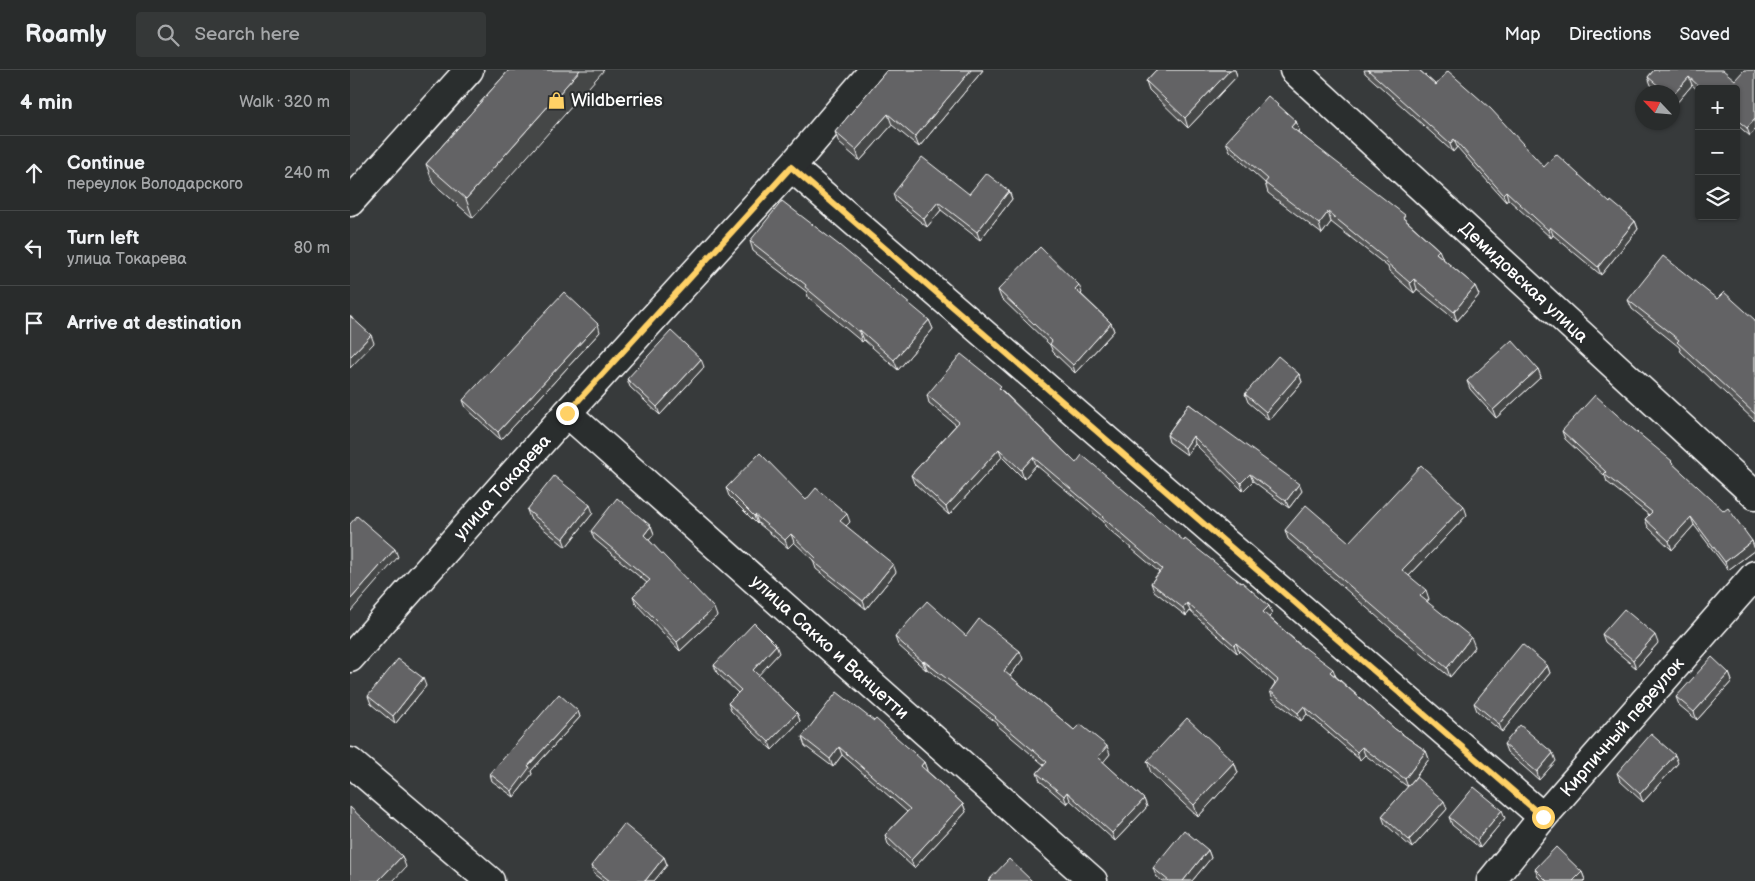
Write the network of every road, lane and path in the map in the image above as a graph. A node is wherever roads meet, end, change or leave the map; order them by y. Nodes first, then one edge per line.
1 (469, 70) edge
2 (874, 70) edge
3 (1294, 70) edge
4 (791, 167) junction
5 (350, 202) edge
6 (567, 413) junction
7 (1755, 495) edge
8 (1755, 575) edge
9 (350, 658) edge
10 (350, 762) edge
11 (1543, 817) junction
12 (490, 881) edge
13 (1093, 881) edge
14 (1491, 881) edge

1 - 5 street
2 - 4 street, улица Токарева
3 - 7 street, Демидовская улица
4 - 6 street, улица Токарева
4 - 11 street
6 - 9 street, улица Токарева
6 - 13 street, улица Сакко и Ванцетти
8 - 11 street, Кирпичный переулок
10 - 12 street
11 - 14 street, Кирпичный переулок

